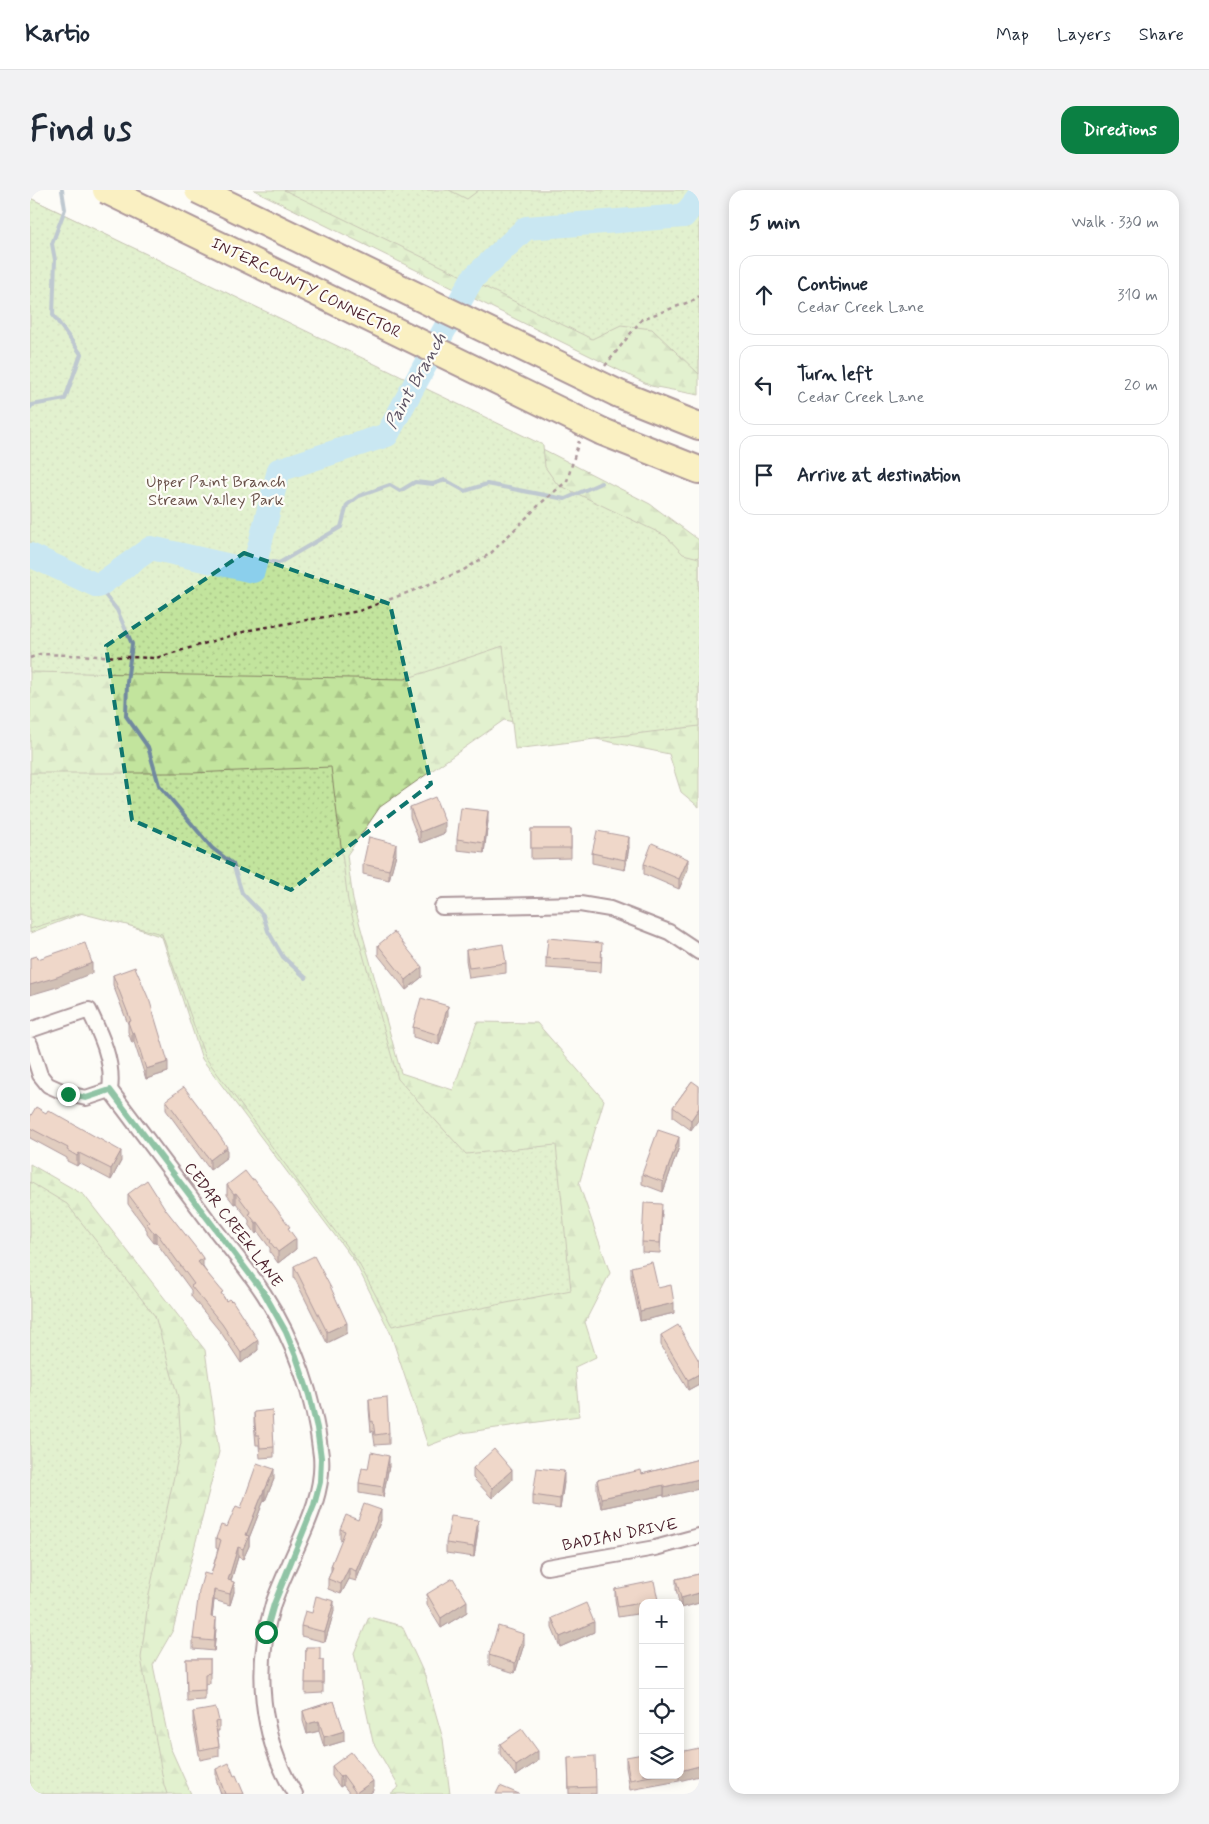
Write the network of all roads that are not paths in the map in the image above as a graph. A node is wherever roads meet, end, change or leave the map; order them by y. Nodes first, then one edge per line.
1 (106, 190) edge
2 (198, 190) edge
3 (699, 426) edge
4 (699, 470) edge
5 (442, 907) dead end
6 (699, 952) edge
7 (30, 1030) edge
8 (30, 1044) edge
9 (110, 1090) junction
10 (699, 1536) edge
11 (547, 1567) dead end
12 (295, 1794) edge

1 - 4 highway, INTERCOUNTY CONNECTOR, bridge
2 - 3 highway, bridge
5 - 6 street
7 - 9 street
8 - 9 street
9 - 12 street, CEDAR CREEK LANE
10 - 11 street, BADIAN DRIVE

